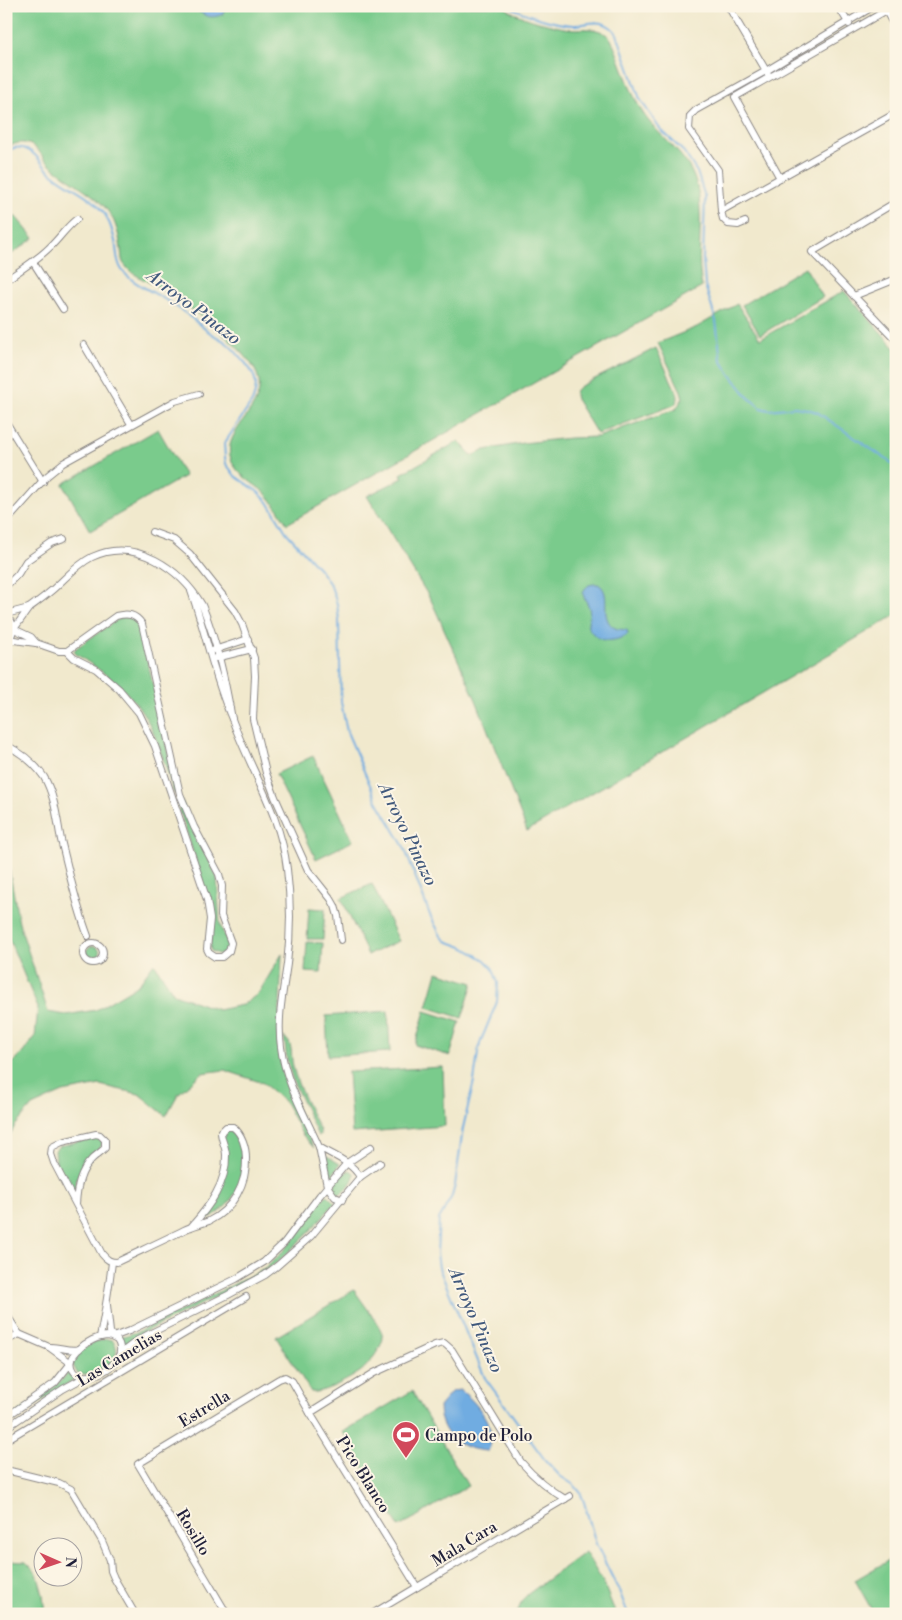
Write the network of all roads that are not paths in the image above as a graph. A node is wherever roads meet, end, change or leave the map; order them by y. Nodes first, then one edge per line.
1 (728, 6) edge
2 (838, 6) edge
3 (874, 6) edge
4 (894, 6) edge
5 (886, 11) junction
6 (848, 22) junction
7 (896, 29) edge
8 (852, 30) junction
9 (766, 71) junction
10 (771, 78) junction
11 (896, 113) edge
12 (780, 178) junction
13 (896, 202) edge
14 (721, 211) junction
15 (77, 219) dead end
16 (745, 222) dead end
17 (33, 262) junction
18 (896, 279) edge
19 (6, 280) edge
20 (854, 296) junction
21 (63, 309) dead end
22 (896, 340) edge
23 (84, 345) dead end
24 (199, 394) dead end
25 (6, 422) edge
26 (132, 424) junction
27 (43, 482) junction
28 (6, 522) edge
29 (152, 532) dead end
30 (64, 539) dead end
31 (6, 586) edge
32 (29, 608) junction
33 (6, 616) edge
34 (14, 629) junction
35 (248, 639) junction
36 (6, 642) edge
37 (36, 643) junction
38 (252, 649) junction
39 (214, 650) junction
40 (67, 651) junction
41 (216, 658) junction
42 (6, 745) edge
43 (180, 794) junction
44 (171, 797) junction
45 (88, 936) junction
46 (341, 940) dead end
47 (96, 944) junction
48 (86, 946) junction
49 (319, 1147) junction
50 (371, 1147) dead end
51 (347, 1163) junction
52 (380, 1163) dead end
53 (360, 1177) junction
54 (327, 1186) junction
55 (342, 1200) junction
56 (76, 1204) junction
57 (191, 1227) junction
58 (112, 1262) junction
59 (246, 1297) dead end
60 (107, 1305) junction
61 (6, 1314) edge
62 (19, 1334) junction
63 (113, 1337) junction
64 (100, 1338) junction
65 (6, 1341) edge
66 (49, 1348) junction
67 (79, 1349) junction
68 (120, 1353) junction
69 (71, 1363) junction
70 (85, 1377) junction
71 (285, 1377) joint
72 (310, 1413) junction
73 (6, 1417) edge
74 (6, 1428) edge
75 (6, 1440) edge
76 (138, 1464) joint
77 (6, 1470) edge
78 (418, 1587) junction
79 (135, 1614) edge
80 (228, 1614) edge
81 (372, 1614) edge

1 - 9 street
2 - 6 street
3 - 6 street
4 - 5 street
5 - 7 street
5 - 8 street
6 - 8 street
6 - 9 street
8 - 10 street
9 - 10 street
9 - 14 street
10 - 12 street
11 - 12 street
12 - 14 street
13 - 20 street
14 - 16 street
15 - 17 street
17 - 19 street
17 - 21 street
18 - 20 street
20 - 22 street
23 - 26 street
24 - 26 street
25 - 27 street
26 - 27 street
27 - 28 street
29 - 35 street
30 - 31 street
32 - 33 street
32 - 34 street
32 - 39 street
33 - 34 street
34 - 36 street
34 - 37 street
35 - 38 street
35 - 39 street
36 - 37 street
37 - 40 street
38 - 41 street
38 - 46 street
39 - 41 street
40 - 43 street
40 - 44 street
41 - 49 street
42 - 45 street
43 - 44 street
43 - 44 street
45 - 47 street
45 - 48 street
47 - 48 street
47 - 48 street
49 - 51 street
49 - 54 street
50 - 51 street
51 - 53 street
51 - 54 street
52 - 53 street
53 - 55 street
54 - 55 street
54 - 63 street
55 - 68 street
56 - 56 street
56 - 58 street
57 - 57 street
57 - 58 street
58 - 60 street
59 - 75 street, Las Camelias
60 - 63 street
60 - 64 street
61 - 62 street
62 - 65 street
62 - 66 street
63 - 64 street
63 - 68 street
64 - 67 street
66 - 67 street
66 - 69 street
67 - 69 street
68 - 70 street
69 - 70 street
69 - 73 street
70 - 74 street
71 - 72 street, Pico Blanco
71 - 76 street, Estrella
72 - 78 street, Pico Blanco
72 - 78 street, Mala Cara
76 - 80 street, Rosillo
77 - 79 street
78 - 81 street, Mala Cara

